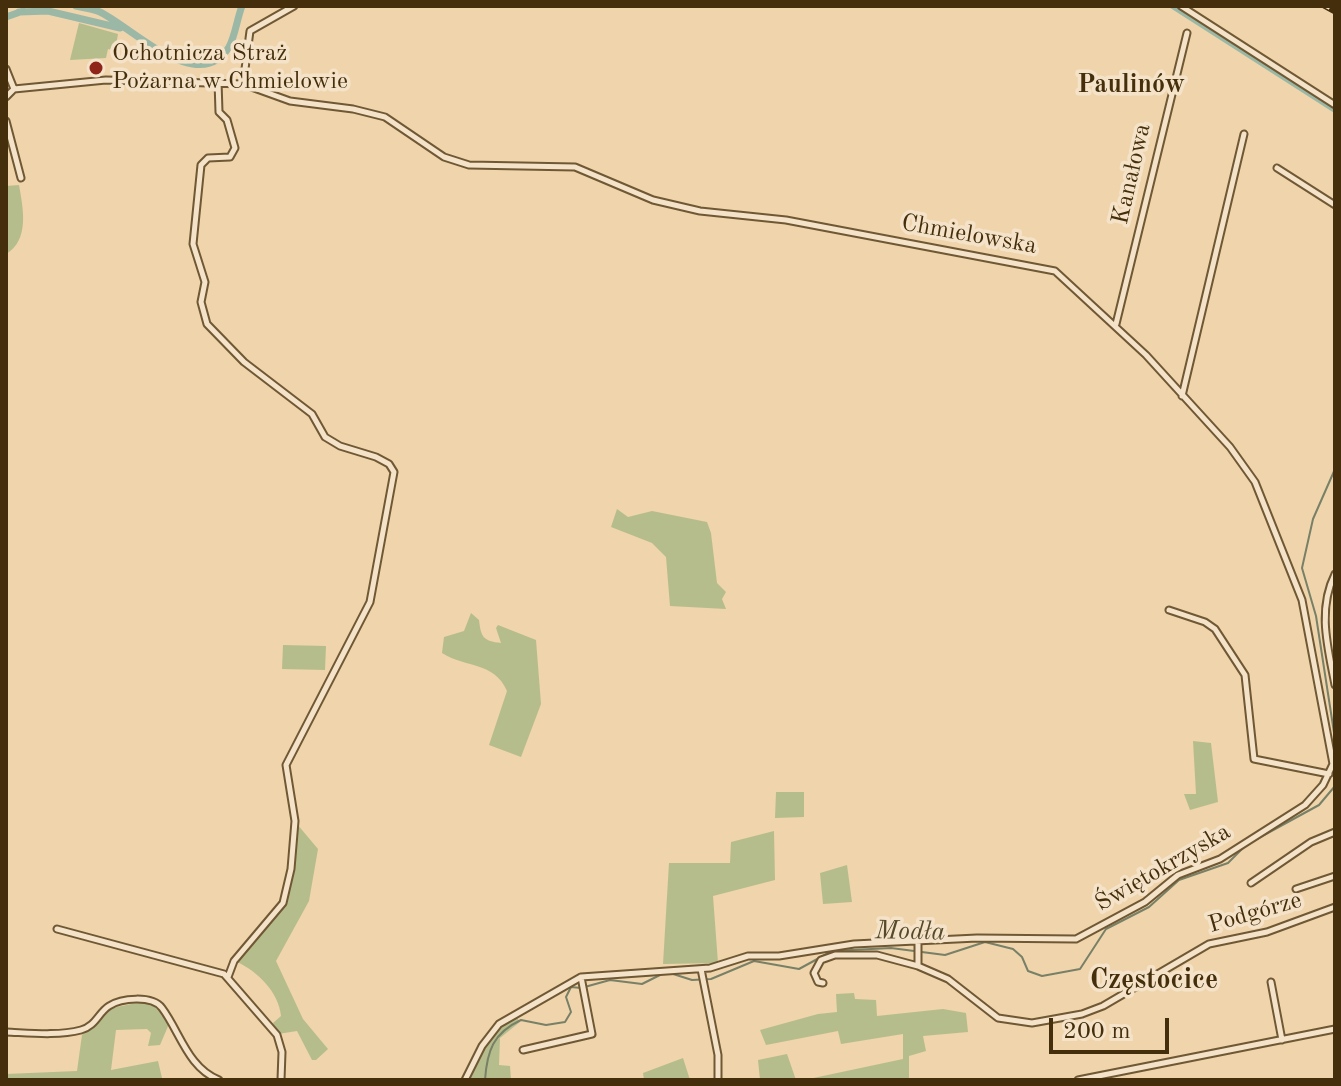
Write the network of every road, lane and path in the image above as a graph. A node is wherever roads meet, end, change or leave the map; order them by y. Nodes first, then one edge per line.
1 (294, 6) edge
2 (1185, 7) edge
3 (1187, 33) dead end
4 (6, 69) edge
5 (218, 81) junction
6 (243, 84) junction
7 (14, 89) junction
8 (6, 97) edge
9 (1335, 105) edge
10 (6, 121) edge
11 (1244, 134) dead end
12 (1277, 168) dead end
13 (21, 178) dead end
14 (1335, 205) edge
15 (1116, 325) junction
16 (1182, 397) junction
17 (1335, 574) edge
18 (1169, 610) dead end
19 (1335, 685) edge
20 (1334, 763) edge
21 (1329, 774) junction
22 (1335, 832) edge
23 (1335, 876) edge
24 (1251, 883) dead end
25 (1296, 889) dead end
26 (1335, 907) edge
27 (57, 929) dead end
28 (918, 942) junction
29 (918, 966) junction
30 (702, 972) junction
31 (228, 977) junction
32 (581, 977) junction
33 (1271, 982) dead end
34 (823, 983) dead end
35 (1335, 1029) edge
36 (6, 1032) edge
37 (1282, 1040) junction
38 (523, 1050) dead end
39 (219, 1080) edge
40 (281, 1080) edge
41 (465, 1080) edge
42 (718, 1080) edge
43 (1078, 1080) edge

1 - 6 street
2 - 9 street
3 - 15 street, Kanałowa
4 - 7 street
5 - 6 street, Chmielowska
5 - 7 street, Chmielowska
5 - 31 street
6 - 15 street, Chmielowska
7 - 8 street
10 - 13 street
11 - 16 street
12 - 14 street
15 - 16 street, Chmielowska
16 - 20 street, Chmielowska
17 - 19 street
18 - 21 street
20 - 21 street, Świętokrzyska
21 - 28 street, Świętokrzyska
22 - 24 street
23 - 25 street
26 - 29 street, Podgórze
27 - 31 street
28 - 29 street
28 - 30 street, Świętokrzyska
29 - 34 street, Podgórze
30 - 32 street, Świętokrzyska
30 - 42 street
31 - 40 street
32 - 38 street
32 - 41 street
33 - 37 street
35 - 37 street
36 - 39 street
37 - 43 street

